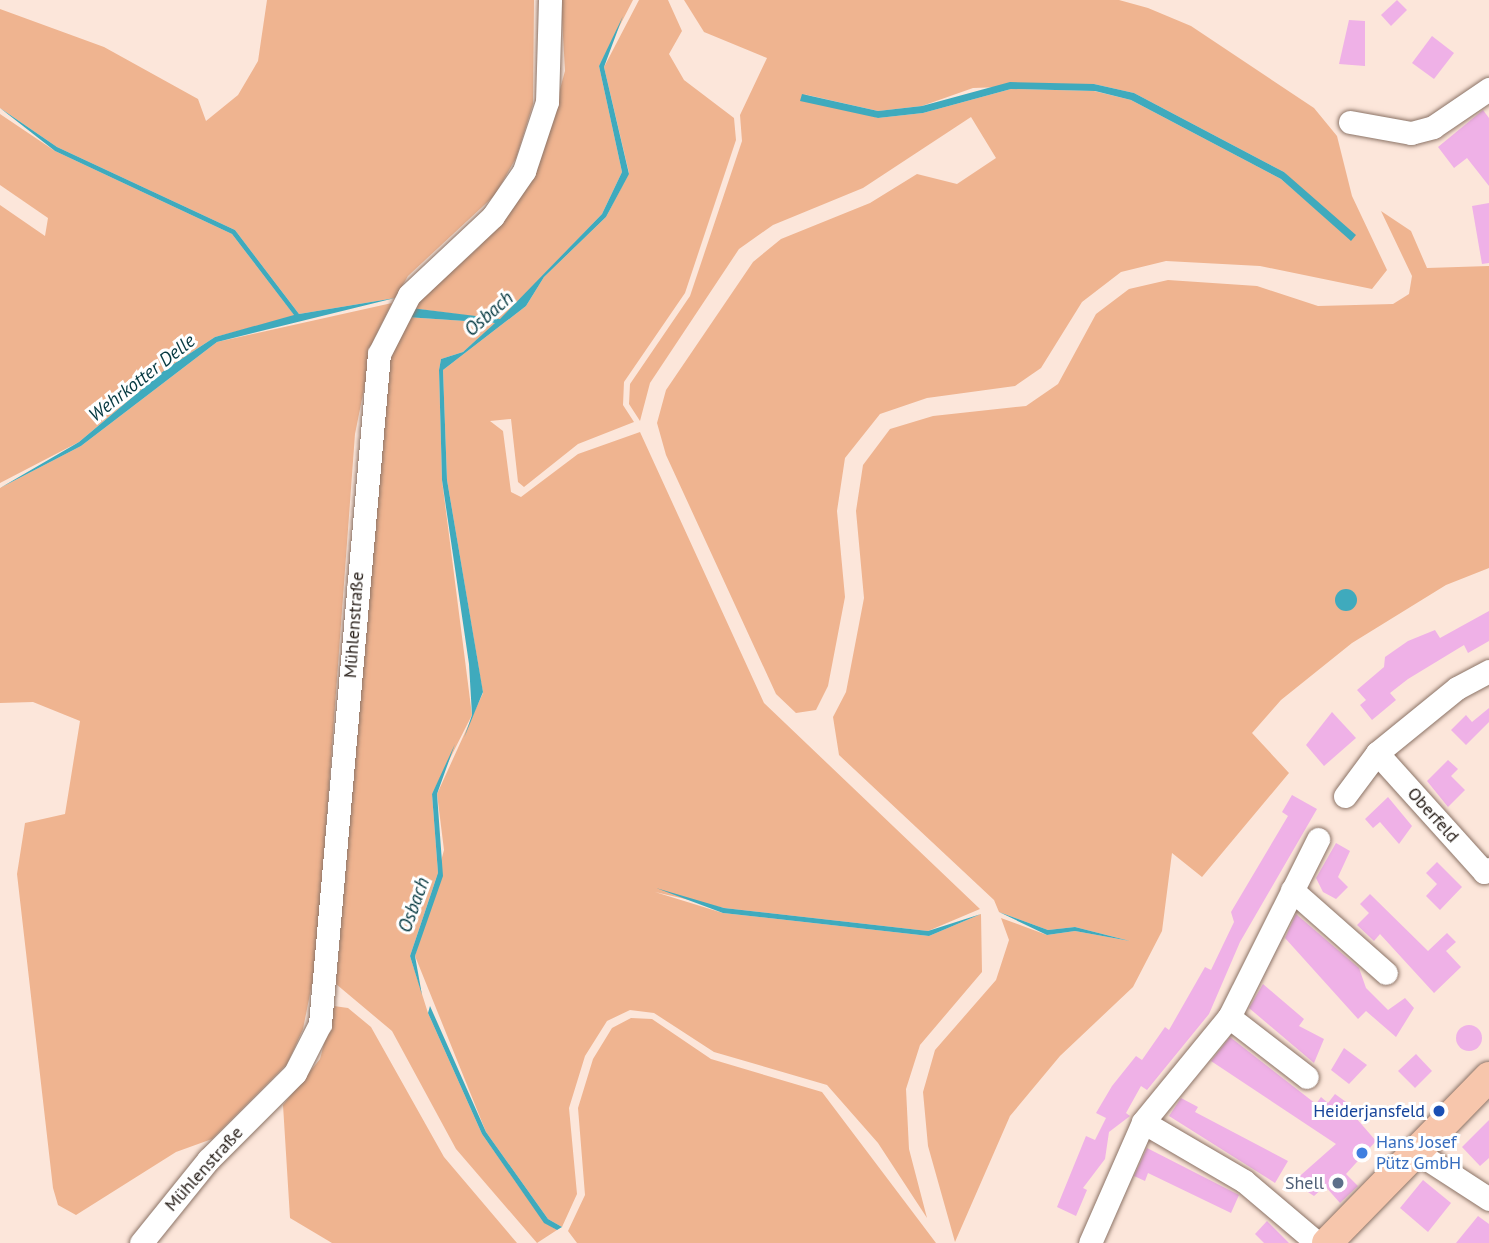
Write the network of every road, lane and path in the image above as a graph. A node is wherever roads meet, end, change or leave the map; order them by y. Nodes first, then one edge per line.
1 (550, 0) edge
2 (1489, 89) edge
3 (1350, 122) dead end
4 (1489, 671) edge
5 (1377, 753) junction
6 (1345, 796) dead end
7 (1318, 839) dead end
8 (1489, 869) edge
9 (1292, 890) junction
10 (1386, 974) dead end
11 (1229, 1017) junction
12 (1307, 1077) dead end
13 (1489, 1077) edge
14 (1143, 1122) junction
15 (1415, 1151) junction
16 (1489, 1199) edge
17 (141, 1243) edge
18 (1090, 1243) edge
19 (1317, 1243) edge
20 (1326, 1243) edge

1 - 17 street, Mühlenstraße
2 - 3 street
4 - 5 street
5 - 6 street
5 - 8 street, Oberfeld
7 - 9 street
9 - 10 street
9 - 11 street
11 - 12 street
11 - 14 street
13 - 15 main road
14 - 18 street
14 - 19 street
15 - 16 street
15 - 20 main road

